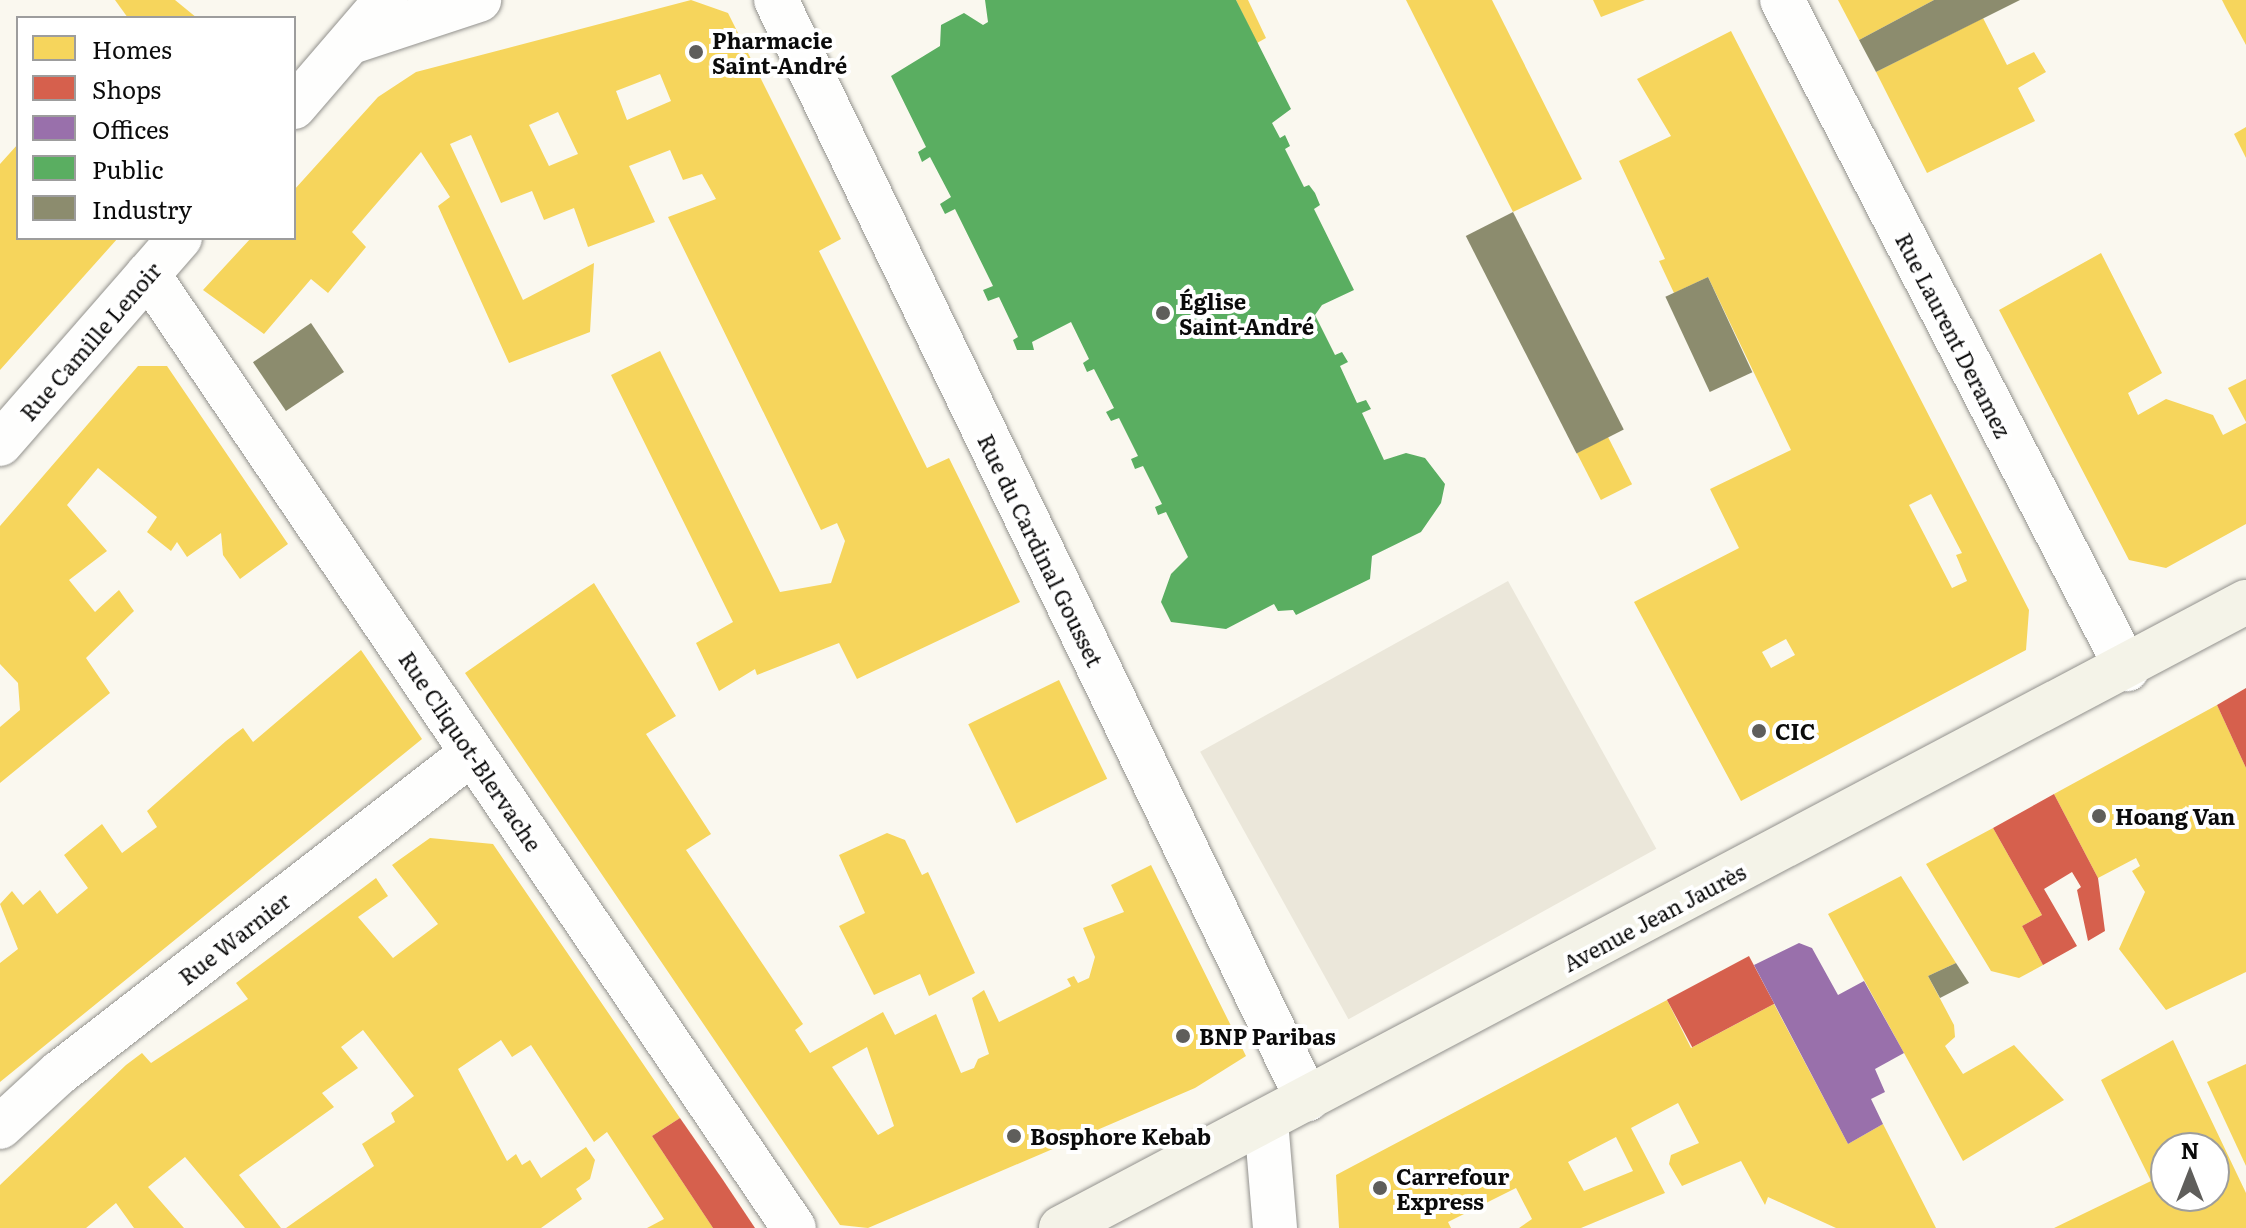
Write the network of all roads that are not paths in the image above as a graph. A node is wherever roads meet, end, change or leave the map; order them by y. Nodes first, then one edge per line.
1 (386, 0) edge
2 (479, 0) edge
3 (776, 0) edge
4 (1782, 0) edge
5 (351, 42) junction
6 (296, 105) edge
7 (178, 240) edge
8 (148, 274) junction
9 (0, 444) edge
10 (2246, 602) edge
11 (2127, 669) junction
12 (472, 753) junction
13 (1307, 1099) junction
14 (1266, 1121) junction
15 (0, 1127) edge
16 (794, 1228) edge
17 (1061, 1228) edge
18 (1275, 1228) edge

1 - 5 street
2 - 5 street
3 - 13 street, Rue du Cardinal Gousset
4 - 11 street, Rue Laurent Deramez
5 - 6 street
7 - 8 street, Rue Camille Lenoir
8 - 9 street, Rue Camille Lenoir
8 - 12 street, Rue Cliquot-Blervache
10 - 11 main road, Avenue Jean Jaurès
11 - 13 main road, Avenue Jean Jaurès
12 - 15 street, Rue Warnier
12 - 16 street, Rue Cliquot-Blervache
13 - 14 main road, Avenue Jean Jaurès
14 - 17 main road, Avenue Jean Jaurès
14 - 18 street

